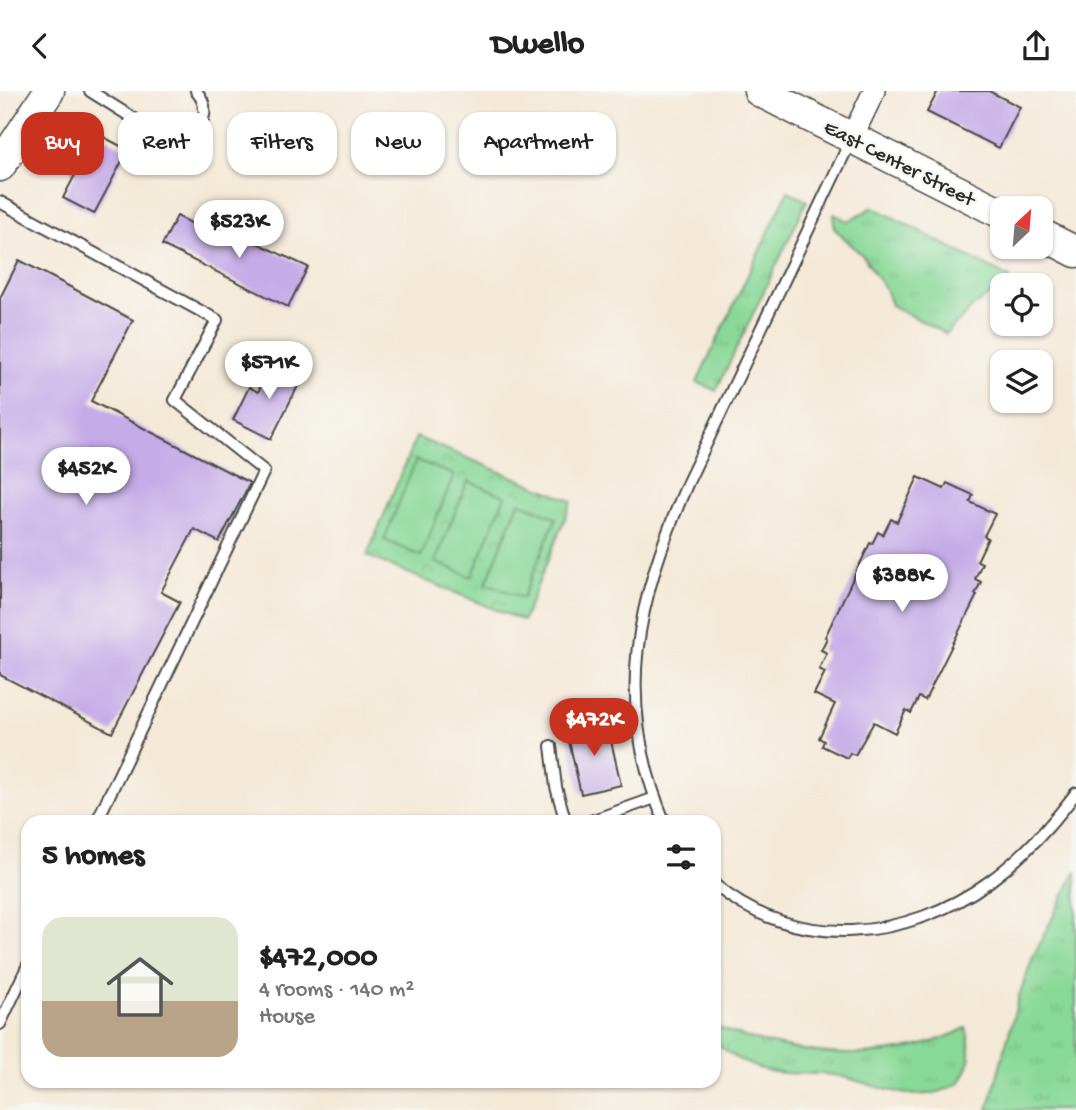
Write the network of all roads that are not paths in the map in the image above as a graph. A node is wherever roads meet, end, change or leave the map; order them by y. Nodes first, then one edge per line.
1 (49, 91) edge
2 (89, 91) edge
3 (195, 91) edge
4 (759, 91) edge
5 (874, 91) edge
6 (852, 137) junction
7 (0, 166) edge
8 (0, 202) edge
9 (990, 207) edge
10 (1054, 241) edge
11 (1076, 252) edge
12 (551, 746) dead end
13 (1076, 793) edge
14 (655, 798) junction
15 (100, 815) edge
16 (564, 815) edge
17 (607, 815) edge
18 (662, 815) edge
19 (721, 889) edge
20 (21, 980) edge
21 (0, 1024) edge

1 - 7 street
2 - 3 lane
4 - 6 street, East Center Street
5 - 6 street
6 - 9 street, East Center Street
6 - 14 lane
8 - 15 lane
10 - 11 street
12 - 16 lane
13 - 19 lane
14 - 17 lane
14 - 18 lane
20 - 21 lane

